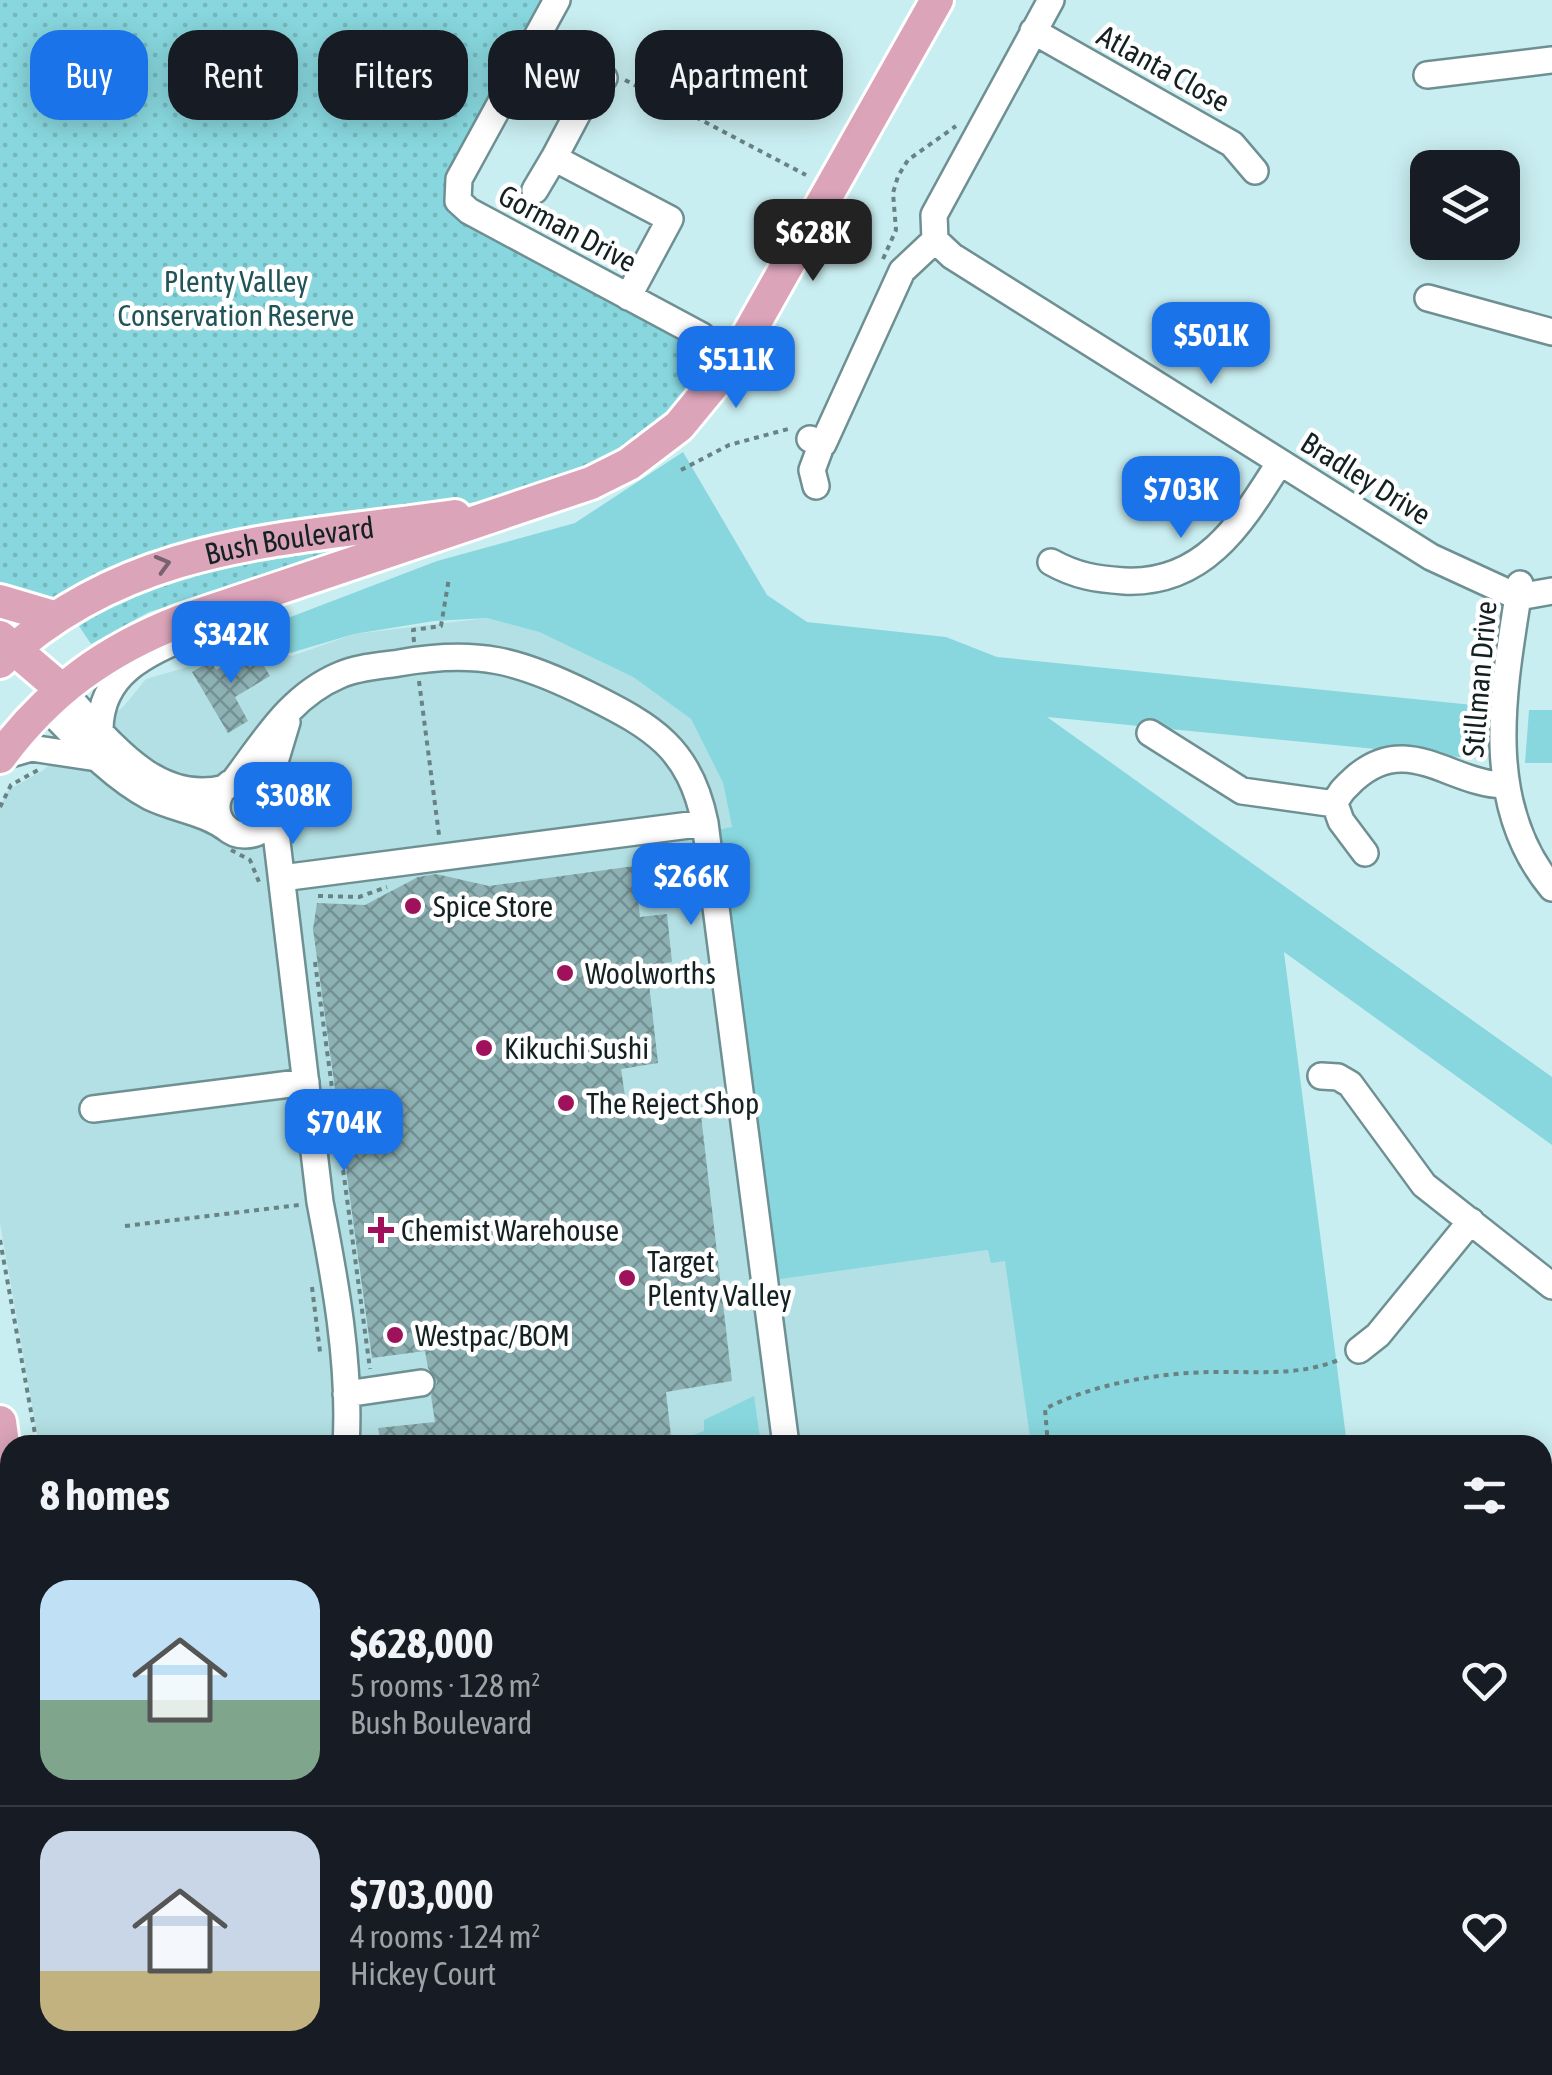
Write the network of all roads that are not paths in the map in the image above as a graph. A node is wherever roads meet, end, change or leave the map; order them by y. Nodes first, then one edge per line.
1 (557, 0) edge
2 (1050, 0) edge
3 (935, 1) edge
4 (541, 30) edge
5 (1033, 31) junction
6 (1552, 60) edge
7 (1427, 74) dead end
8 (492, 120) edge
9 (576, 120) edge
10 (554, 158) junction
11 (1255, 171) dead end
12 (535, 190) dead end
13 (935, 240) junction
14 (628, 297) junction
15 (1428, 298) dead end
16 (690, 330) junction
17 (752, 330) junction
18 (1552, 332) edge
19 (716, 385) junction
20 (1280, 462) junction
21 (816, 486) dead end
22 (529, 505) junction
23 (1051, 562) dead end
24 (1552, 581) edge
25 (1519, 590) junction
26 (1552, 591) edge
27 (264, 596) junction
28 (0, 601) edge
29 (54, 616) junction
30 (3, 654) edge
31 (308, 694) junction
32 (52, 697) junction
33 (100, 729) junction
34 (1150, 733) dead end
35 (0, 757) edge
36 (97, 758) junction
37 (229, 784) junction
38 (1504, 785) junction
39 (1335, 804) junction
40 (273, 806) junction
41 (705, 823) junction
42 (229, 836) junction
43 (1365, 853) dead end
44 (271, 882) junction
45 (1552, 888) edge
46 (283, 905) junction
47 (1318, 1076) dead end
48 (306, 1082) junction
49 (92, 1109) dead end
50 (1471, 1221) junction
51 (1552, 1286) edge
52 (1358, 1346) road end
53 (421, 1383) dead end
54 (346, 1394) junction
55 (346, 1435) edge
56 (785, 1435) edge

1 - 4 street, Gorman Drive
2 - 5 street
3 - 17 main road, Bush Boulevard
5 - 11 street, Atlanta Close
5 - 13 street
6 - 7 street
8 - 14 street, Gorman Drive
9 - 10 street
10 - 12 street
10 - 14 street
13 - 20 street, Bradley Drive
13 - 21 street
14 - 16 street, Gorman Drive
15 - 18 street
16 - 17 street
16 - 19 street
17 - 19 main road, Bush Boulevard
19 - 22 main road, Bush Boulevard
20 - 23 street
20 - 25 street, Bradley Drive
22 - 27 main road, Bush Boulevard
29 -> 22 main road, Bush Boulevard
24 - 25 street, Bradley Drive
25 - 26 street, Bradley Drive
25 - 38 street, Stillman Drive
27 - 32 main road, Bush Boulevard
27 - 33 street
28 - 29 main road
29 - 30 main road, Bush Boulevard
30 - 32 main road
31 - 37 street
31 - 40 street
31 - 41 street
32 - 33 street
32 - 35 main road, Bush Boulevard
32 - 36 street
33 - 37 street
34 - 39 street
35 - 36 street
36 - 42 street
37 - 40 street
37 - 42 street
38 - 39 street
38 - 45 street, Stillman Drive
39 - 43 street
40 - 42 street
40 - 44 street
41 - 44 street
41 - 56 street
42 - 46 street
44 - 46 street
46 - 48 street
47 - 50 street
48 - 49 street
48 - 54 street
50 - 51 street
50 - 52 street
53 - 54 street
54 - 55 street

